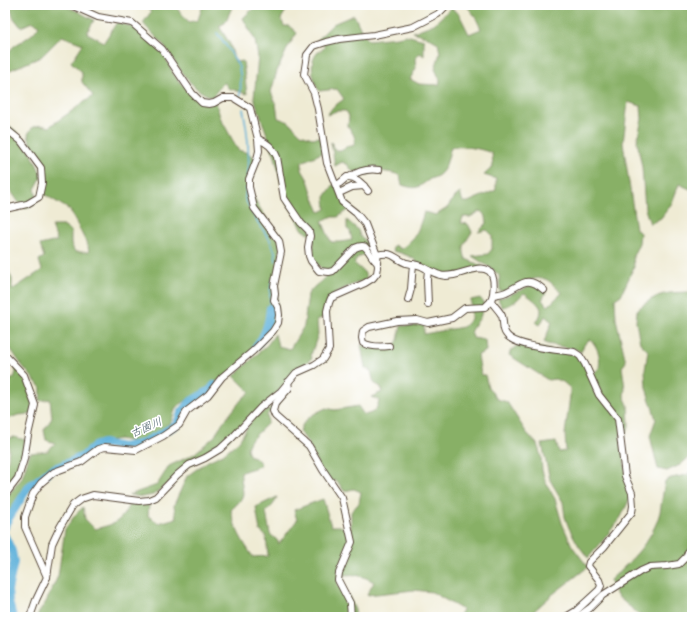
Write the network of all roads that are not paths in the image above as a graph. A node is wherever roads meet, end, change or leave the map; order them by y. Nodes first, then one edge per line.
1 (71, 5) edge
2 (447, 5) edge
3 (5, 128) edge
4 (258, 139) junction
5 (379, 170) dead end
6 (349, 177) junction
7 (336, 184) junction
8 (339, 193) junction
9 (5, 209) edge
10 (377, 254) junction
11 (378, 264) junction
12 (413, 264) junction
13 (428, 270) junction
14 (544, 290) dead end
15 (492, 298) junction
16 (408, 300) dead end
17 (428, 304) dead end
18 (389, 346) dead end
19 (5, 355) edge
20 (288, 382) junction
21 (5, 495) edge
22 (692, 542) edge
23 (47, 577) junction
24 (30, 617) edge
25 (351, 617) edge
26 (566, 617) edge
27 (578, 617) edge

1 - 4 street
2 - 7 street
3 - 9 street
4 - 11 street
4 - 23 street
5 - 6 street
6 - 7 street
6 - 8 street
7 - 8 street
8 - 10 street
10 - 11 street
10 - 12 street
11 - 20 street
12 - 13 street
12 - 16 street
13 - 15 street
13 - 17 street
14 - 15 street
15 - 18 street
15 - 26 street
19 - 21 street
20 - 23 street
20 - 25 street
22 - 27 street
23 - 24 street

